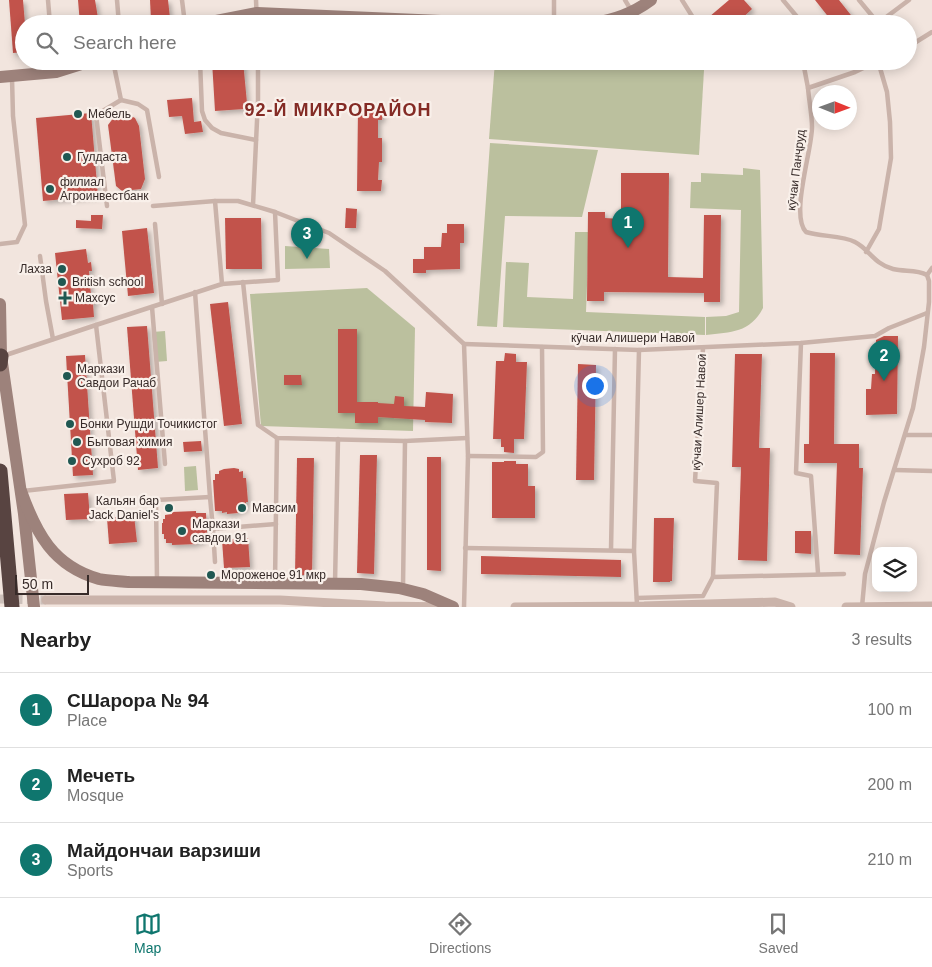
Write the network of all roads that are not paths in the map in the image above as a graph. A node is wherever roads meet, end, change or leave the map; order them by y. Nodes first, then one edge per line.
1 (48, 0) edge
2 (117, 0) edge
3 (182, 0) edge
4 (554, 0) edge
5 (651, 0) edge
6 (682, 0) edge
7 (783, 0) edge
8 (859, 0) edge
9 (909, 0) edge
10 (629, 5) edge
11 (257, 12) edge
12 (49, 15) edge
13 (118, 15) edge
14 (184, 15) edge
15 (243, 15) edge
16 (320, 15) edge
17 (554, 15) edge
18 (615, 15) edge
19 (691, 15) edge
20 (796, 15) edge
21 (871, 15) edge
22 (888, 15) edge
23 (932, 32) edge
24 (917, 41) edge
25 (40, 70) edge
26 (115, 70) edge
27 (200, 70) edge
28 (258, 70) edge
29 (805, 70) edge
30 (859, 70) edge
31 (881, 70) edge
32 (6, 77) edge
33 (808, 88) junction
34 (120, 100) junction
35 (256, 140) junction
36 (158, 178) dead end
37 (215, 201) junction
38 (253, 204) junction
39 (107, 206) dead end
40 (154, 206) dead end
41 (275, 212) junction
42 (155, 224) dead end
43 (0, 244) edge
44 (866, 252) junction
45 (40, 256) dead end
46 (932, 268) edge
47 (927, 274) junction
48 (243, 282) junction
49 (222, 284) junction
50 (195, 292) junction
51 (930, 302) edge
52 (0, 304) edge
53 (162, 304) junction
54 (152, 307) junction
55 (927, 313) junction
56 (96, 325) junction
57 (53, 339) junction
58 (800, 343) junction
59 (464, 344) junction
60 (542, 347) junction
61 (703, 348) junction
62 (615, 349) junction
63 (639, 350) junction
64 (1, 360) edge
65 (906, 435) junction
66 (932, 435) edge
67 (277, 438) junction
68 (468, 438) junction
69 (338, 439) junction
70 (405, 441) junction
71 (468, 456) junction
72 (165, 464) dead end
73 (895, 470) junction
74 (932, 470) edge
75 (0, 472) edge
76 (20, 491) junction
77 (210, 497) junction
78 (276, 524) junction
79 (213, 528) junction
80 (465, 548) junction
81 (611, 550) junction
82 (634, 551) junction
83 (215, 562) dead end
84 (818, 573) junction
85 (844, 574) dead end
86 (712, 577) junction
87 (157, 582) junction
88 (275, 583) junction
89 (335, 584) junction
90 (403, 589) junction
91 (46, 600) tunnel mouth
92 (637, 602) edge
93 (932, 606) edge
94 (12, 607) edge
95 (34, 607) edge
96 (453, 607) edge
97 (464, 607) edge
98 (515, 607) edge
99 (617, 607) edge
100 (791, 607) edge
101 (846, 607) edge
102 (862, 607) edge
103 (912, 607) edge

1 - 12 lane
2 - 13 lane
3 - 14 lane
4 - 17 lane
5 - 10 street
6 - 19 lane
7 - 20 lane
8 - 21 lane
9 - 22 lane
10 - 18 street
11 - 15 street
11 - 16 street
23 - 24 lane
25 - 32 street
26 - 34 lane
27 - 35 lane
28 - 35 lane
29 - 33 lane
30 - 33 lane
31 - 44 lane
32 - 43 lane
33 - 44 lane, кӯчаи Панҷруд
34 - 36 lane
34 - 39 lane
35 - 38 lane
37 - 38 lane
37 - 40 lane
37 - 49 lane
38 - 41 lane
41 - 48 lane
41 - 59 lane
42 - 53 lane
44 - 47 lane, кӯчаи Панҷруд
45 - 57 lane
46 - 47 lane
47 - 51 lane
48 - 49 lane
48 - 67 lane
49 - 50 lane
50 - 53 lane
50 - 77 lane
51 - 55 lane
52 - 64 street
53 - 54 lane
54 - 56 lane
54 - 72 lane
55 - 58 lane, кӯчаи Алишери Навоӣ
55 - 65 lane
56 - 57 lane
56 - 76 lane
57 - 64 lane
58 - 61 lane, кӯчаи Алишери Навоӣ
58 - 84 lane
59 - 60 lane, кӯчаи Алишери Навоӣ
59 - 68 lane
60 - 62 lane, кӯчаи Алишери Навоӣ
60 - 71 lane
61 - 63 lane, кӯчаи Алишери Навоӣ
61 - 86 lane, кӯчаи Алишер Навоӣ
62 - 63 lane, кӯчаи Алишери Навоӣ
62 - 81 lane
63 - 82 lane
64 - 76 street
65 - 66 lane
65 - 73 lane
67 - 69 lane
67 - 78 lane
68 - 70 lane
68 - 71 lane
69 - 70 lane
69 - 89 lane
70 - 90 lane
71 - 80 lane
73 - 74 lane
73 - 102 lane
75 - 94 highway
76 - 87 street
76 - 95 street
77 - 79 lane
77 - 87 lane
78 - 79 lane
78 - 88 lane
79 - 83 lane
80 - 81 lane
80 - 97 lane
81 - 82 lane
82 - 92 lane
84 - 85 lane
84 - 86 lane
86 - 92 lane
87 - 88 street
88 - 89 street
89 - 90 street
90 - 96 street
91 - 96 street
92 - 99 street
92 - 100 street
93 - 103 street
98 - 99 street
101 - 102 street
102 - 103 street

